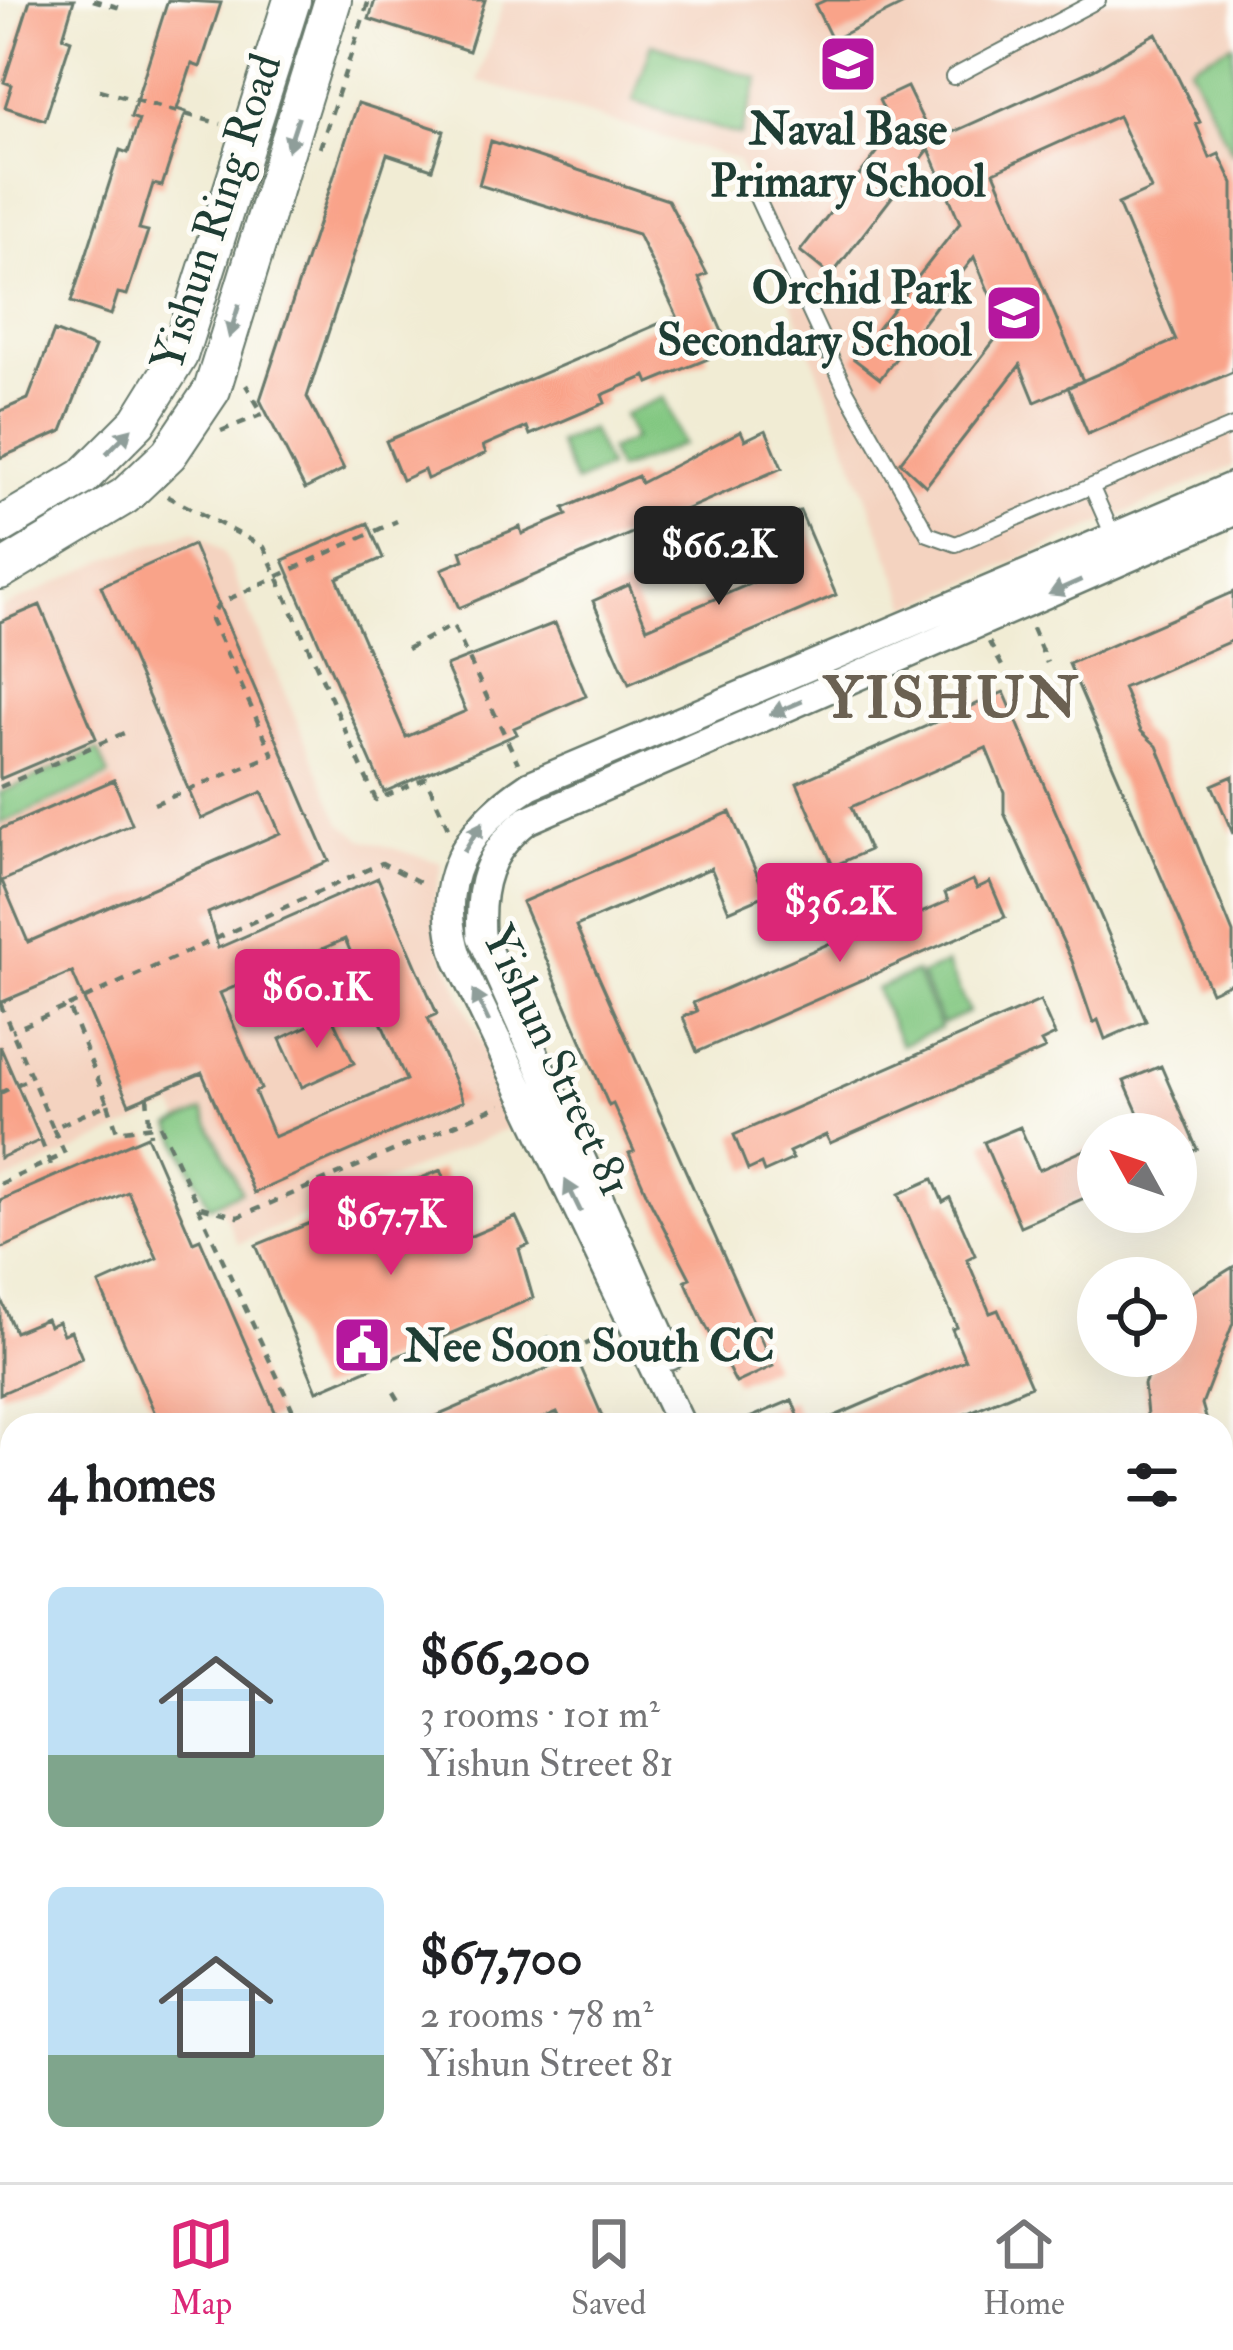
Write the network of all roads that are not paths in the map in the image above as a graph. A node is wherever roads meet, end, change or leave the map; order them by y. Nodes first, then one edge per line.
1 (292, 0) edge
2 (333, 0) edge
3 (1098, 0) edge
4 (953, 77) dead end
5 (752, 187) dead end
6 (1233, 426) edge
7 (1233, 486) edge
8 (1091, 488) junction
9 (1233, 512) edge
10 (0, 526) edge
11 (1119, 549) junction
12 (0, 572) edge
13 (606, 1238) junction
14 (676, 1413) edge
15 (693, 1413) edge

10 -> 1 main road, Yishun Ring Road
2 -> 12 main road, Yishun Ring Road
3 - 4 lane
5 - 8 lane
6 - 8 lane
7 - 11 street, Yishun Street 81
8 - 11 lane
9 - 11 street, Yishun Street 81
11 - 13 street, Yishun Street 81
13 - 14 street, Yishun Street 81
13 - 15 street, Yishun Street 81

